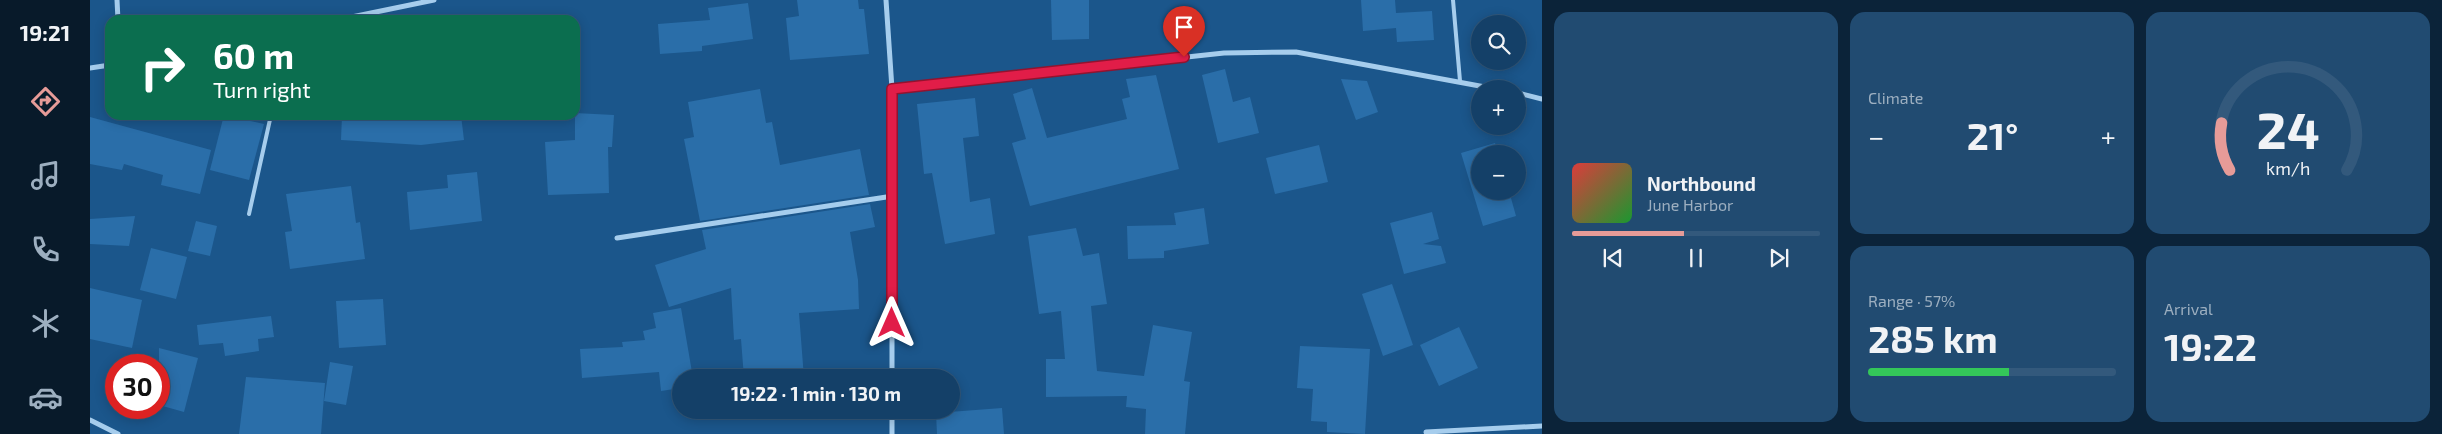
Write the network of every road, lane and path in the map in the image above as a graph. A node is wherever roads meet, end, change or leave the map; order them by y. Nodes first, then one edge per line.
1 (117, 0) edge
2 (434, 0) edge
3 (886, 0) edge
4 (1453, 0) edge
5 (118, 15) edge
6 (361, 15) edge
7 (105, 66) edge
8 (90, 68) edge
9 (1460, 81) junction
10 (1471, 83) edge
11 (892, 89) junction
12 (1526, 95) edge
13 (1542, 99) edge
14 (271, 120) edge
15 (892, 196) junction
16 (249, 214) dead end
17 (617, 238) dead end
18 (892, 369) edge
19 (892, 419) edge
20 (90, 420) edge
21 (1542, 426) edge
22 (1426, 432) dead end
23 (118, 434) edge
24 (892, 434) edge

1 - 5 street
2 - 6 street
3 - 11 street
4 - 9 lane
7 - 8 street
9 - 10 street
9 - 11 street
11 - 15 street
12 - 13 street
14 - 16 lane
15 - 17 street
15 - 18 street
19 - 24 street
20 - 23 street
21 - 22 street

